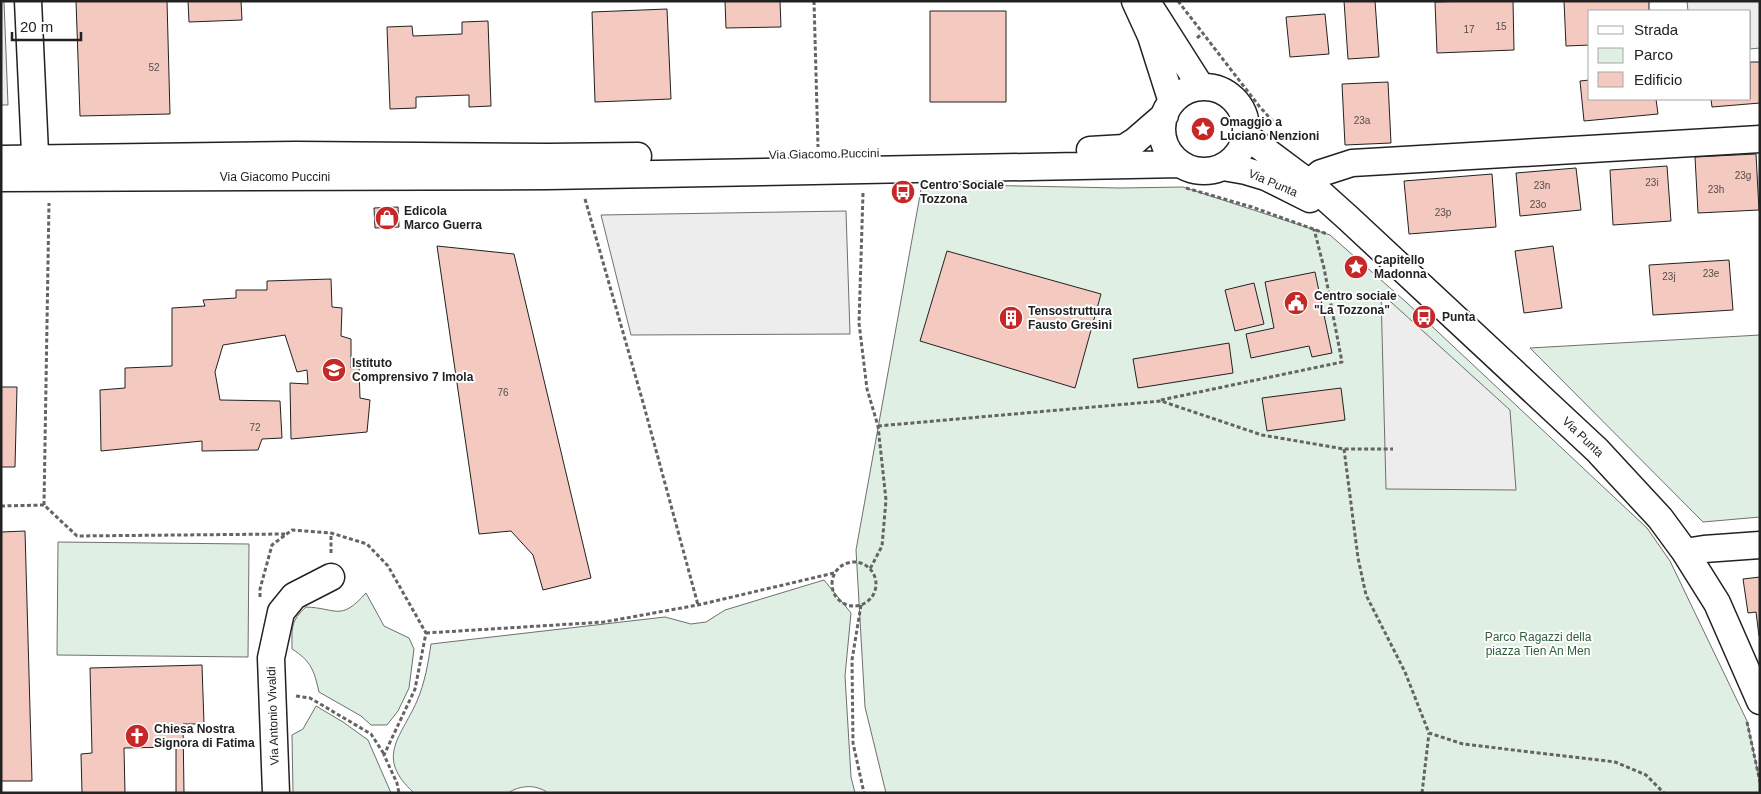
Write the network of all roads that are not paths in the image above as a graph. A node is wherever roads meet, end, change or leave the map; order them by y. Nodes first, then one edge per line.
1 (28, 1) edge
2 (1135, 1) edge
3 (1146, 1) edge
4 (1202, 87) junction
5 (1168, 109) junction
6 (1246, 136) junction
7 (1760, 139) edge
8 (1, 159) edge
9 (1037, 159) junction
10 (1181, 164) junction
11 (611, 166) junction
12 (1223, 167) junction
13 (36, 168) junction
14 (1, 178) edge
15 (1309, 183) junction
16 (1339, 227) junction
17 (1760, 545) edge
18 (1685, 552) junction
19 (331, 576) dead end
20 (1754, 711) edge
21 (276, 793) edge

1 - 13 street
2 - 5 street
3 - 4 street
4 - 5 street, Via Giacomo Puccini
4 - 6 street
5 - 9 street, Via Giacomo Puccini
5 - 10 street
6 - 12 street
6 - 15 street, Via Punta
7 - 15 street, Via Punta
8 - 13 street, Via Giacomo Puccini
9 - 10 street, Via Giacomo Puccini
9 - 11 street, Via Giacomo Puccini
9 - 11 street, Via Giacomo Puccini
10 - 12 street, Via Giacomo Puccini
11 - 13 street, Via Giacomo Puccini
12 - 16 street, Via Punta
13 - 14 street, Via Giacomo Puccini
15 - 16 street, Via Punta
16 - 18 street, Via Punta
17 - 18 street
18 - 20 street, Via Punta
19 - 21 street, Via Antonio Vivaldi

